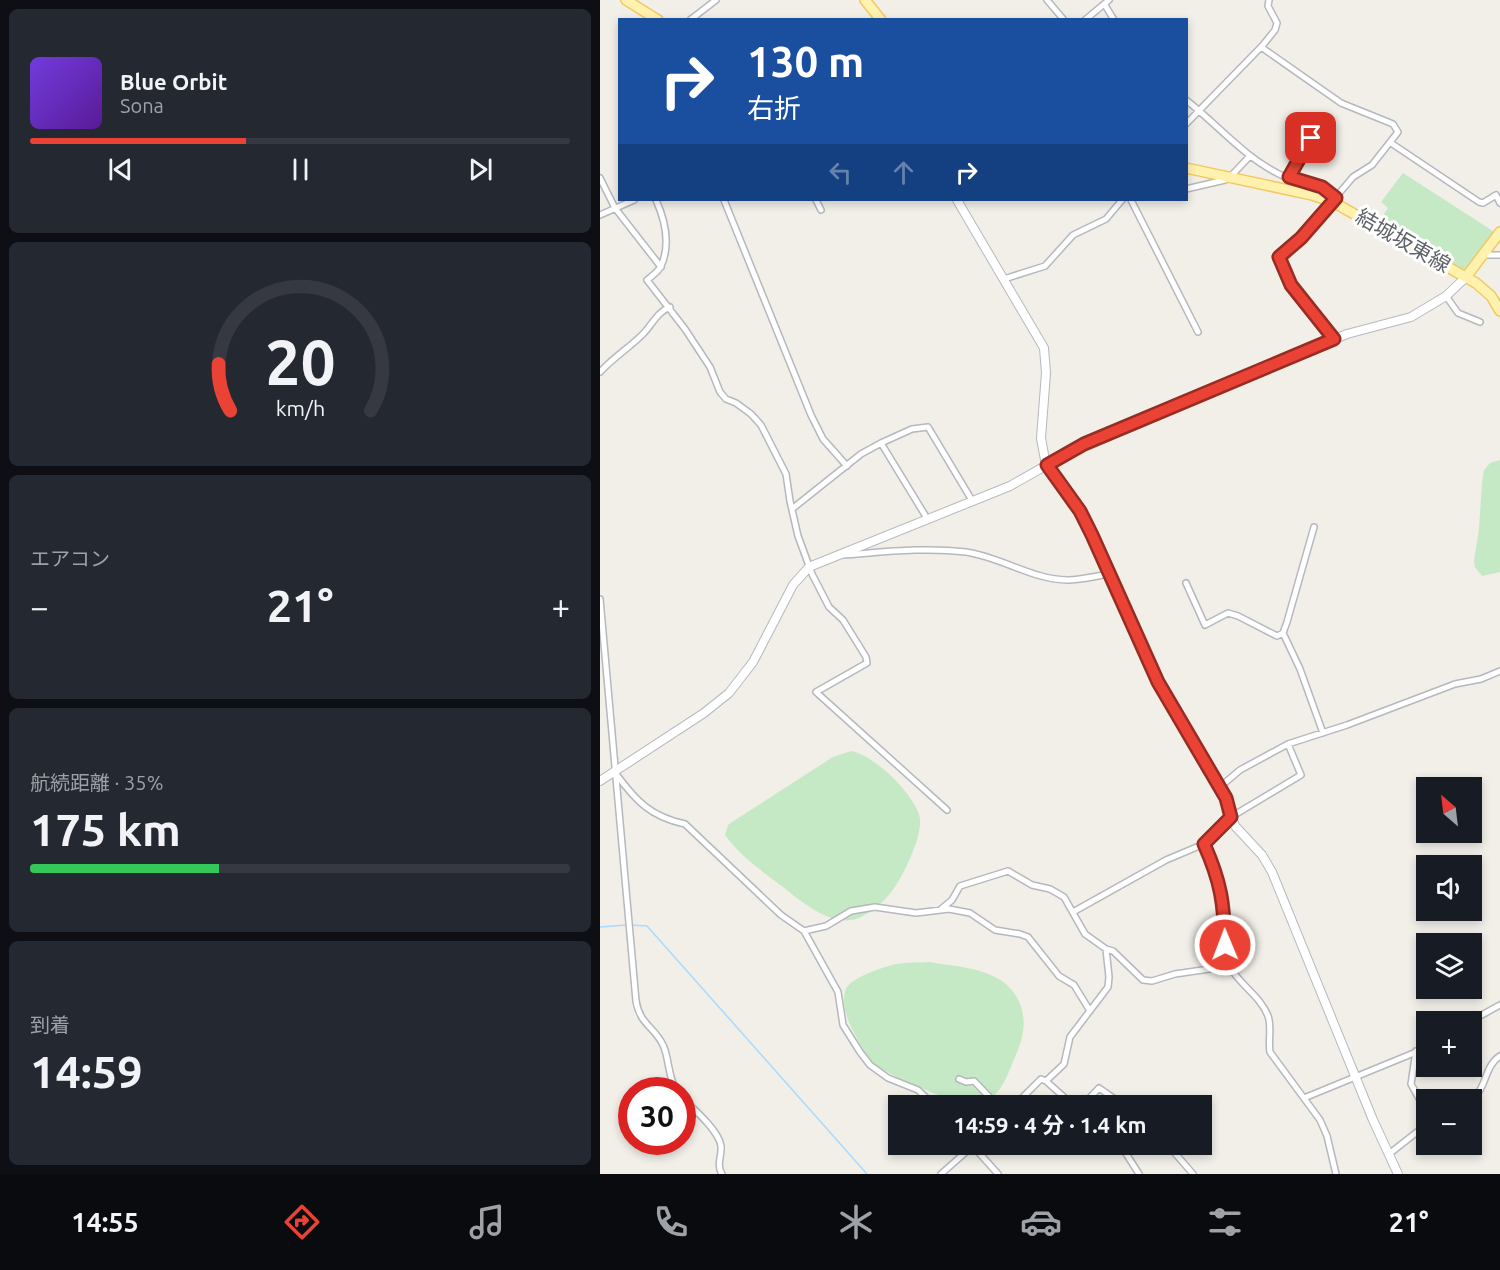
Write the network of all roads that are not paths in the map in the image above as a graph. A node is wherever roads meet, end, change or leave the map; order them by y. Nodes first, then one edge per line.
1 (626, 0) edge
2 (716, 0) edge
3 (865, 0) edge
4 (1047, 0) edge
5 (1269, 0) edge
6 (1107, 2) edge
7 (655, 18) edge
8 (693, 18) edge
9 (879, 18) edge
10 (1062, 18) edge
11 (1087, 18) edge
12 (1112, 18) edge
13 (1261, 47) junction
14 (1188, 102) edge
15 (1199, 110) junction
16 (1188, 122) edge
17 (1311, 138) dead end
18 (1391, 143) junction
19 (1251, 156) junction
20 (1188, 168) edge
21 (1230, 177) junction
22 (1289, 177) junction
23 (600, 178) edge
24 (1188, 189) edge
25 (1335, 200) junction
26 (632, 201) edge
27 (656, 201) edge
28 (724, 201) edge
29 (816, 201) edge
30 (958, 201) edge
31 (1121, 201) edge
32 (1132, 201) edge
33 (1500, 203) edge
34 (615, 208) junction
35 (821, 210) dead end
36 (600, 215) edge
37 (1500, 232) edge
38 (1482, 255) junction
39 (1500, 255) edge
40 (661, 267) junction
41 (1466, 277) junction
42 (1004, 279) junction
43 (1446, 296) junction
44 (670, 307) junction
45 (1500, 311) edge
46 (1480, 322) dead end
47 (1198, 332) dead end
48 (1334, 339) junction
49 (600, 372) edge
50 (881, 443) junction
51 (1047, 465) junction
52 (847, 466) junction
53 (973, 502) junction
54 (792, 509) junction
55 (928, 520) junction
56 (1314, 527) dead end
57 (831, 556) junction
58 (809, 567) junction
59 (1109, 573) junction
60 (1186, 583) dead end
61 (600, 599) edge
62 (1282, 633) junction
63 (1500, 671) edge
64 (1323, 733) junction
65 (1288, 744) junction
66 (614, 772) junction
67 (600, 781) edge
68 (1220, 787) junction
69 (947, 810) dead end
70 (1231, 817) junction
71 (1204, 844) junction
72 (940, 910) junction
73 (1073, 912) junction
74 (804, 931) junction
75 (1106, 949) junction
76 (1230, 966) junction
77 (1500, 1005) edge
78 (1090, 1011) junction
79 (1482, 1015) edge
80 (1416, 1051) joint
81 (1500, 1056) edge
82 (1354, 1076) junction
83 (672, 1077) edge
84 (959, 1079) dead end
85 (1046, 1081) junction
86 (1481, 1089) edge
87 (1416, 1092) edge
88 (923, 1095) edge
89 (987, 1095) edge
90 (1025, 1095) edge
91 (1062, 1095) edge
92 (1093, 1095) edge
93 (1110, 1095) edge
94 (1304, 1098) junction
95 (696, 1113) edge
96 (1416, 1133) edge
97 (1389, 1154) junction
98 (962, 1155) edge
99 (982, 1155) edge
100 (1127, 1155) edge
101 (1177, 1155) edge
102 (722, 1174) edge
103 (941, 1174) edge
104 (998, 1174) edge
105 (1139, 1174) edge
106 (1193, 1174) edge
107 (1336, 1174) edge
108 (1398, 1174) edge

1 - 7 main road
2 - 8 street
3 - 9 main road
4 - 10 street
5 - 13 street
6 - 11 street
6 - 12 street
13 - 15 street
13 - 18 street
14 - 15 street
15 - 16 street
15 - 19 street
17 - 22 street
18 - 25 street
18 - 33 street
19 - 21 street
19 - 22 street
20 - 21 main road, 結城坂東線
21 - 24 street
21 - 25 main road, 結城坂東線
22 - 25 street
23 - 34 street
25 - 41 main road, 結城坂東線
25 - 48 street
26 - 34 street
27 - 40 street
28 - 52 street
29 - 35 street
30 - 42 street
31 - 42 street
32 - 47 street
34 - 36 street
34 - 40 street
37 - 38 main road
38 - 39 street
38 - 41 main road
40 - 44 street
41 - 43 street
41 - 45 main road, 結城坂東線
42 - 51 street
43 - 46 street
43 - 48 street
44 - 49 street
44 - 54 street
48 - 51 street
50 - 52 street
50 - 53 street
50 - 55 street
51 - 53 street
51 - 59 street
52 - 54 street
53 - 55 street
54 - 58 street
55 - 57 street
56 - 62 street
57 - 58 street
57 - 59 street
58 - 66 street
58 - 69 street
59 - 68 street
60 - 62 street
61 - 66 street
62 - 64 street
63 - 64 street
64 - 65 street
65 - 68 street
65 - 70 street
66 - 67 street
66 - 74 street
66 - 83 street
68 - 70 street
70 - 71 street
70 - 82 street
71 - 73 street
71 - 76 street
72 - 73 street
72 - 74 street
72 - 78 street
73 - 75 street
74 - 88 street
75 - 76 street
75 - 78 street
76 - 94 street
77 - 79 street
78 - 85 street
80 - 82 street
80 - 87 street
81 - 86 street
82 - 94 street
82 - 97 street
84 - 89 street
85 - 90 street
85 - 91 street
92 - 93 street
94 - 107 street
95 - 102 street
96 - 97 street
97 - 108 street
98 - 103 street
99 - 104 street
100 - 105 street
101 - 106 street

